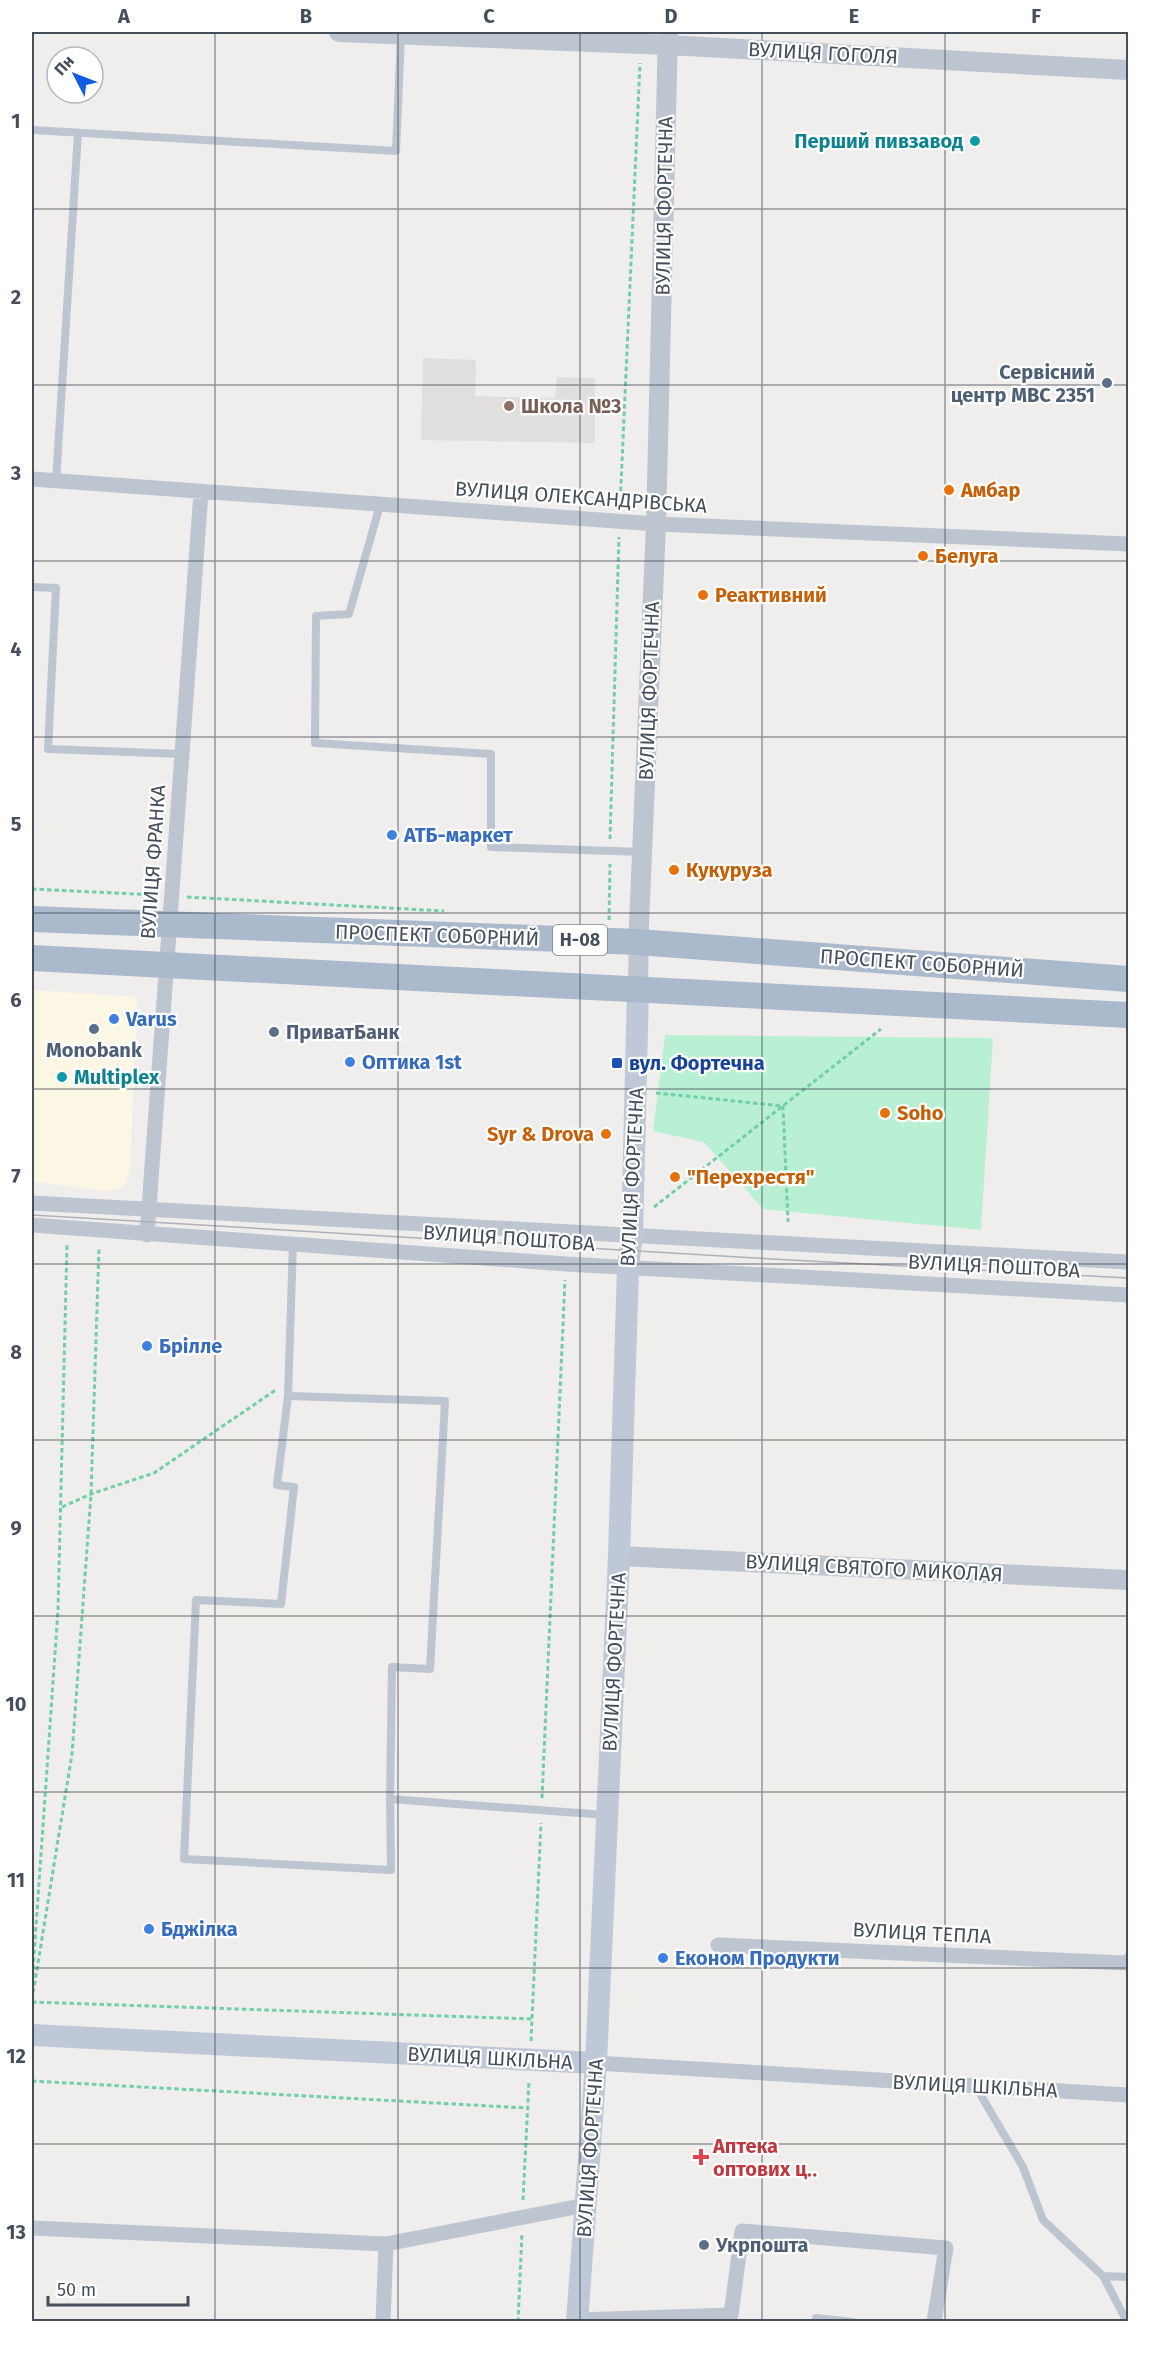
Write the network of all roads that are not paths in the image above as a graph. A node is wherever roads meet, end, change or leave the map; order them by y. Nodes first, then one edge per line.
1 (339, 32) edge
2 (401, 34) junction
3 (668, 38) edge
4 (1128, 69) edge
5 (32, 130) edge
6 (78, 133) junction
7 (32, 479) edge
8 (56, 481) junction
9 (201, 492) junction
10 (380, 505) junction
11 (656, 524) junction
12 (1128, 544) edge
13 (32, 587) edge
14 (182, 754) junction
15 (642, 852) junction
16 (32, 919) edge
17 (170, 924) junction
18 (638, 942) junction
19 (32, 958) edge
20 (167, 965) junction
21 (1128, 979) edge
22 (638, 988) junction
23 (1128, 1015) edge
24 (32, 1203) edge
25 (149, 1209) junction
26 (32, 1225) edge
27 (147, 1235) junction
28 (632, 1235) junction
29 (293, 1243) junction
30 (1128, 1262) edge
31 (627, 1267) junction
32 (1128, 1295) edge
33 (288, 1396) junction
34 (619, 1556) junction
35 (1128, 1580) edge
36 (390, 1799) junction
37 (607, 1816) junction
38 (718, 1945) dead end
39 (1127, 1962) edge
40 (32, 2035) edge
41 (596, 2063) junction
42 (975, 2086) junction
43 (1128, 2095) edge
44 (585, 2205) junction
45 (32, 2228) edge
46 (386, 2244) junction
47 (1103, 2276) junction
48 (1128, 2277) edge
49 (816, 2318) dead end
50 (577, 2321) edge
51 (383, 2322) edge
52 (853, 2322) edge
53 (934, 2322) edge
54 (1127, 2322) edge

1 - 2 street, ВУЛИЦЯ ГОГОЛЯ
2 - 3 street, ВУЛИЦЯ ГОГОЛЯ
2 - 6 lane
3 - 4 street, ВУЛИЦЯ ГОГОЛЯ
3 - 11 street, ВУЛИЦЯ ФОРТЕЧНА
5 - 6 lane
6 - 8 lane
7 - 8 street, ВУЛИЦЯ ОЛЕКСАНДРІВСЬКА
8 - 9 street, ВУЛИЦЯ ОЛЕКСАНДРІВСЬКА
9 - 10 street, ВУЛИЦЯ ОЛЕКСАНДРІВСЬКА
9 - 14 street, ВУЛИЦЯ ФРАНКА
10 - 11 street, ВУЛИЦЯ ОЛЕКСАНДРІВСЬКА
10 - 15 lane
11 - 12 street, ВУЛИЦЯ ОЛЕКСАНДРІВСЬКА
11 - 15 street, ВУЛИЦЯ ФОРТЕЧНА
13 - 14 lane
14 - 17 street, ВУЛИЦЯ ФРАНКА
15 - 18 street, ВУЛИЦЯ ФОРТЕЧНА
16 - 17 main road, ПРОСПЕКТ СОБОРНИЙ / Н-08
17 - 18 main road, ПРОСПЕКТ СОБОРНИЙ / Н-08
17 - 20 street, ВУЛИЦЯ ФРАНКА
18 - 21 main road, ПРОСПЕКТ СОБОРНИЙ / Н-08
18 - 22 street, ВУЛИЦЯ ФОРТЕЧНА
19 - 20 main road, ПРОСПЕКТ СОБОРНИЙ / Н-08
20 - 22 main road, ПРОСПЕКТ СОБОРНИЙ / Н-08
20 - 25 street, ВУЛИЦЯ ФРАНКА
22 - 23 main road, ПРОСПЕКТ СОБОРНИЙ / Н-08
22 - 28 main road, ВУЛИЦЯ ФОРТЕЧНА
24 - 25 street, ВУЛИЦЯ ПОШТОВА
25 - 27 street, ВУЛИЦЯ ФРАНКА
25 - 28 street, ВУЛИЦЯ ПОШТОВА
26 - 27 street, ВУЛИЦЯ ПОШТОВА
27 - 29 street, ВУЛИЦЯ ПОШТОВА
28 - 30 street, ВУЛИЦЯ ПОШТОВА
28 - 31 main road, ВУЛИЦЯ ФОРТЕЧНА
29 - 31 street, ВУЛИЦЯ ПОШТОВА
29 - 33 lane
31 - 32 street, ВУЛИЦЯ ПОШТОВА
31 - 34 main road, ВУЛИЦЯ ФОРТЕЧНА
33 - 36 lane
33 - 36 lane
34 - 35 street, ВУЛИЦЯ СВЯТОГО МИКОЛАЯ
34 - 37 main road, ВУЛИЦЯ ФОРТЕЧНА
36 - 37 lane
37 - 41 main road, ВУЛИЦЯ ФОРТЕЧНА
38 - 39 street, ВУЛИЦЯ ТЕПЛА
40 - 41 main road, ВУЛИЦЯ ШКІЛЬНА
41 - 42 street, ВУЛИЦЯ ШКІЛЬНА
41 - 44 main road, ВУЛИЦЯ ФОРТЕЧНА
42 - 43 street, ВУЛИЦЯ ШКІЛЬНА
42 - 47 lane
44 - 46 street
44 - 50 main road, ВУЛИЦЯ ФОРТЕЧНА
45 - 46 street
46 - 51 street
47 - 48 lane
47 - 54 lane
49 - 52 lane
50 - 53 street

